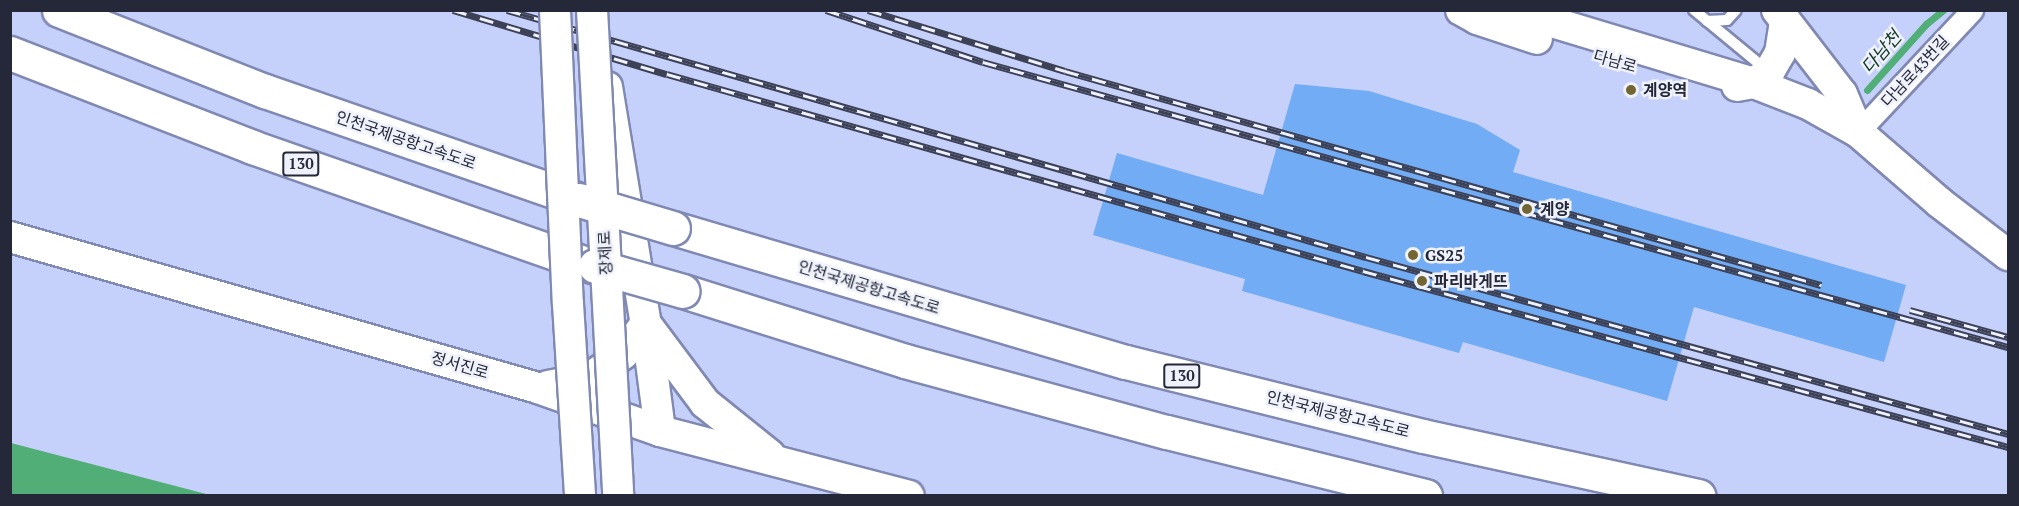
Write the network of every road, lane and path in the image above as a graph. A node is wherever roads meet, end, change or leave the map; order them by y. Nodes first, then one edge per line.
1 (59, 10) edge
2 (555, 10) edge
3 (593, 10) edge
4 (1461, 10) edge
5 (1512, 10) edge
6 (1694, 10) edge
7 (1736, 10) edge
8 (1972, 10) edge
9 (1781, 16) edge
10 (1707, 21) junction
11 (10, 53) edge
12 (1762, 77) junction
13 (1715, 89) junction
14 (1808, 104) junction
15 (1858, 132) junction
16 (10, 237) edge
17 (2008, 255) edge
18 (646, 324) junction
19 (538, 388) junction
20 (660, 431) junction
21 (780, 462) junction
22 (580, 495) edge
23 (618, 495) edge
24 (909, 495) edge
25 (1425, 495) edge
26 (1699, 495) edge

1 - 26 highway, 인천국제공항고속도로 / 130, bridge
2 - 22 street, bridge
3 - 18 street, 장제로
3 - 23 street, 장제로, bridge
4 - 13 street, 다남로
5 - 12 street, 다남로
6 - 10 lane
7 - 10 lane
8 - 15 street, 다남로43번길
9 - 12 street
9 - 15 street, 다남로
10 - 12 lane
11 - 25 highway, 130, bridge
12 - 13 street
12 - 14 street, 다남로
13 - 14 street, 다남로
14 - 15 street, 다남로
15 - 17 street, 다남로
16 - 19 street, 정서진로
18 - 19 street
18 - 20 street, 장제로
18 - 21 street
19 - 20 street, 정서진로
20 - 21 street, 정서진로
21 - 24 street, 정서진로

